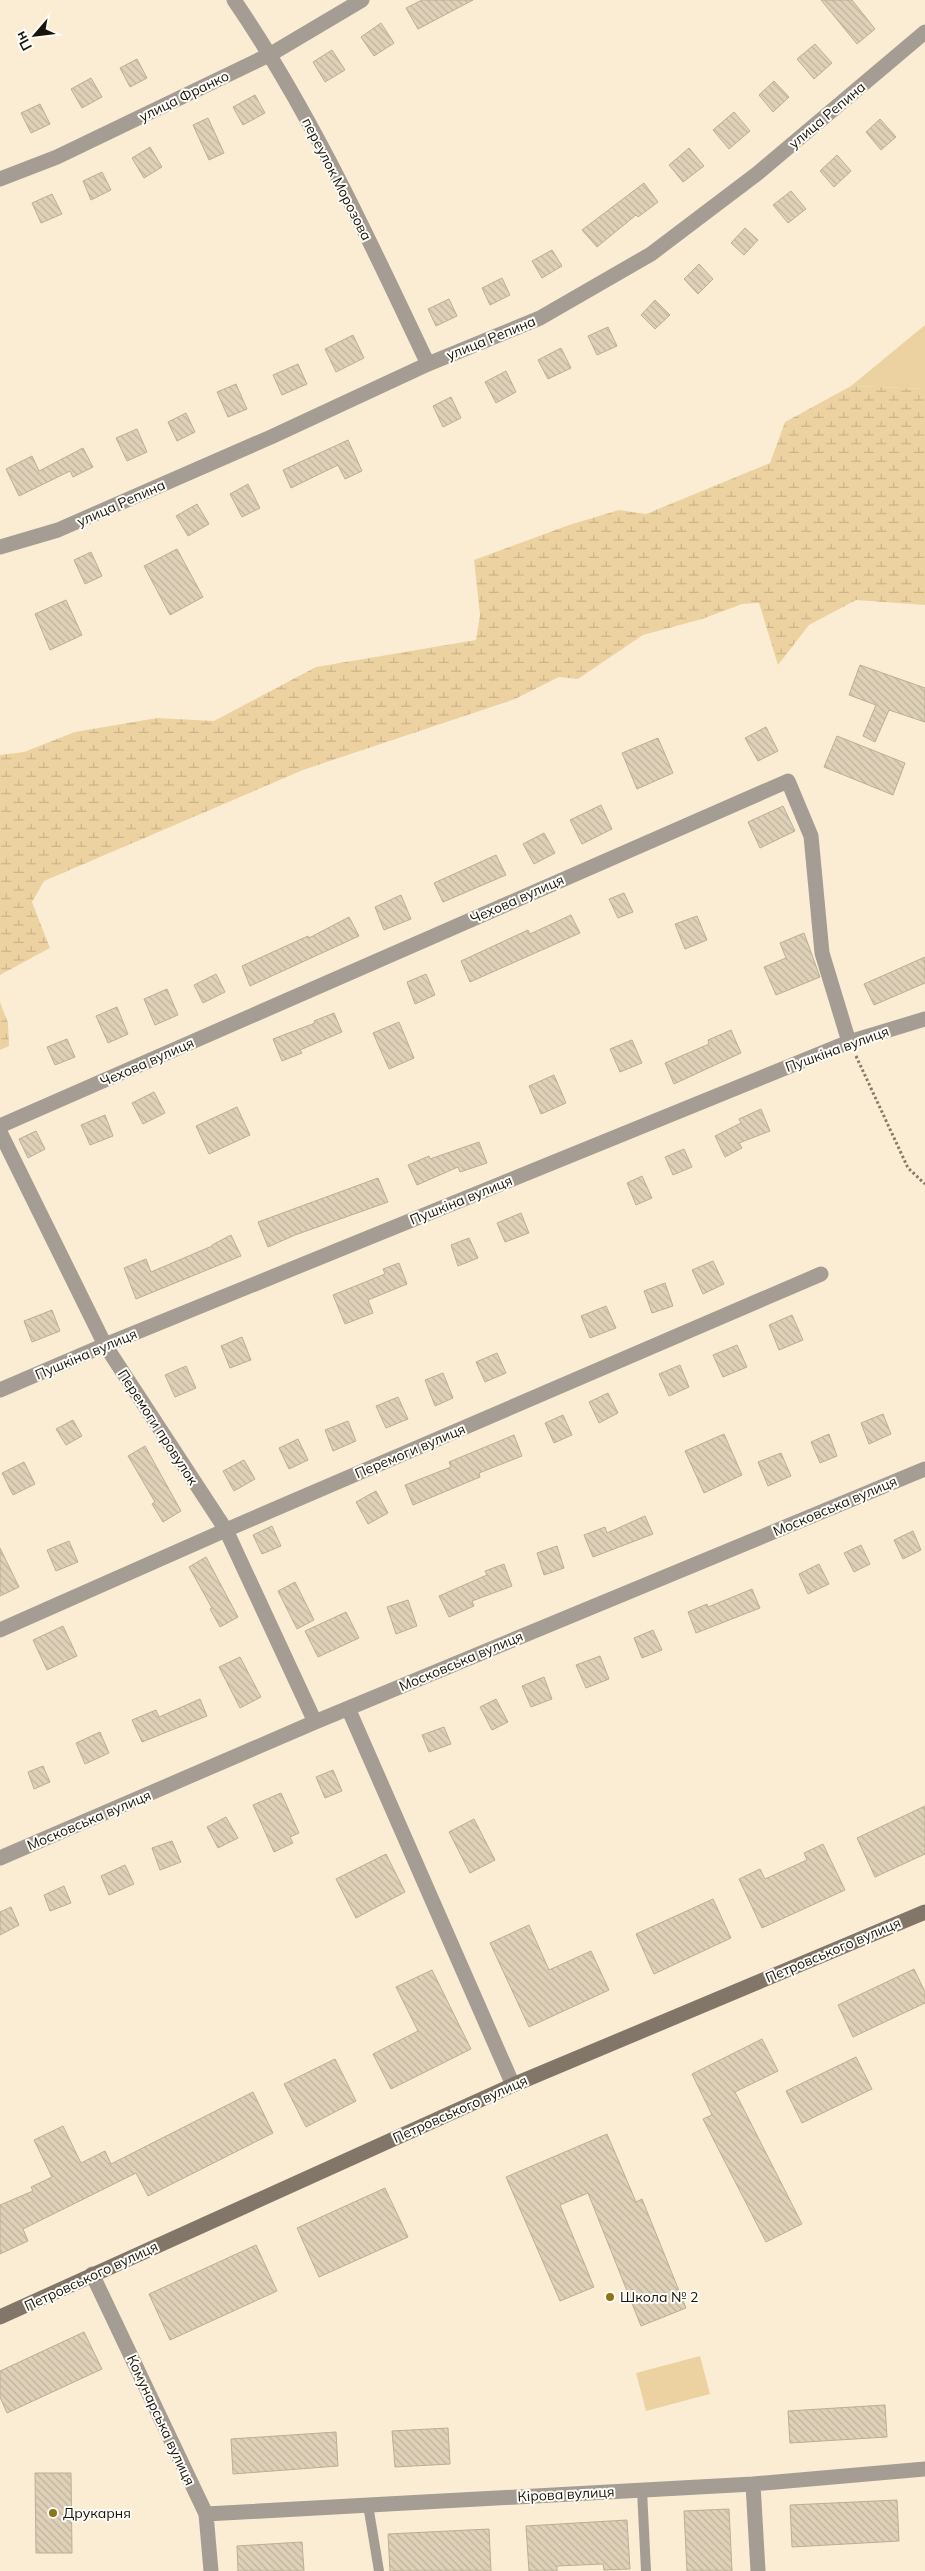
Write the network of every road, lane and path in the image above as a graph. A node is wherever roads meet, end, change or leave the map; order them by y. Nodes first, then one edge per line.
1 (234, 0) edge
2 (362, 0) edge
3 (925, 32) edge
4 (271, 54) junction
5 (0, 179) edge
6 (428, 364) junction
7 (0, 547) edge
8 (925, 1019) edge
9 (849, 1042) junction
10 (0, 1126) edge
11 (0, 1132) edge
12 (925, 1184) edge
13 (821, 1274) dead end
14 (105, 1345) junction
15 (0, 1390) edge
16 (925, 1469) edge
17 (226, 1530) junction
18 (0, 1630) edge
19 (348, 1708) junction
20 (315, 1722) junction
21 (0, 1858) edge
22 (925, 1912) edge
23 (513, 2085) junction
24 (92, 2274) junction
25 (0, 2317) edge
26 (925, 2469) edge
27 (753, 2484) junction
28 (642, 2490) junction
29 (368, 2505) junction
30 (206, 2514) junction
31 (211, 2571) edge
32 (379, 2571) edge
33 (646, 2571) edge
34 (758, 2571) edge

1 - 4 street, переулок Морозова
2 - 4 street, улица Франко
3 - 6 street, улица Репина
4 - 5 street, улица Франко
4 - 6 street, переулок Морозова
6 - 7 street, улица Репина
8 - 9 street, Пушкіна вулиця
9 - 10 street, Чехова вулиця
9 - 12 path
9 - 14 street, Пушкіна вулиця
11 - 14 street, Перемоги провулок
13 - 17 street, Перемоги вулиця
14 - 15 street, Пушкіна вулиця
14 - 17 street, Перемоги провулок
16 - 19 street, Московська вулиця
17 - 18 street, Перемоги вулиця
17 - 20 street, Перемоги провулок
19 - 20 street, Московська вулиця
19 - 23 street
20 - 21 street, Московська вулиця
22 - 23 main road, Петровського вулиця
23 - 24 main road, Петровського вулиця
24 - 25 main road, Петровського вулиця
24 - 30 street, Комунарська вулиця
26 - 27 street, Кірова вулиця
27 - 28 street, Кірова вулиця
27 - 34 street
28 - 29 street, Кірова вулиця
28 - 33 lane
29 - 30 street, Кірова вулиця
29 - 32 lane
30 - 31 street, Комунарська вулиця

